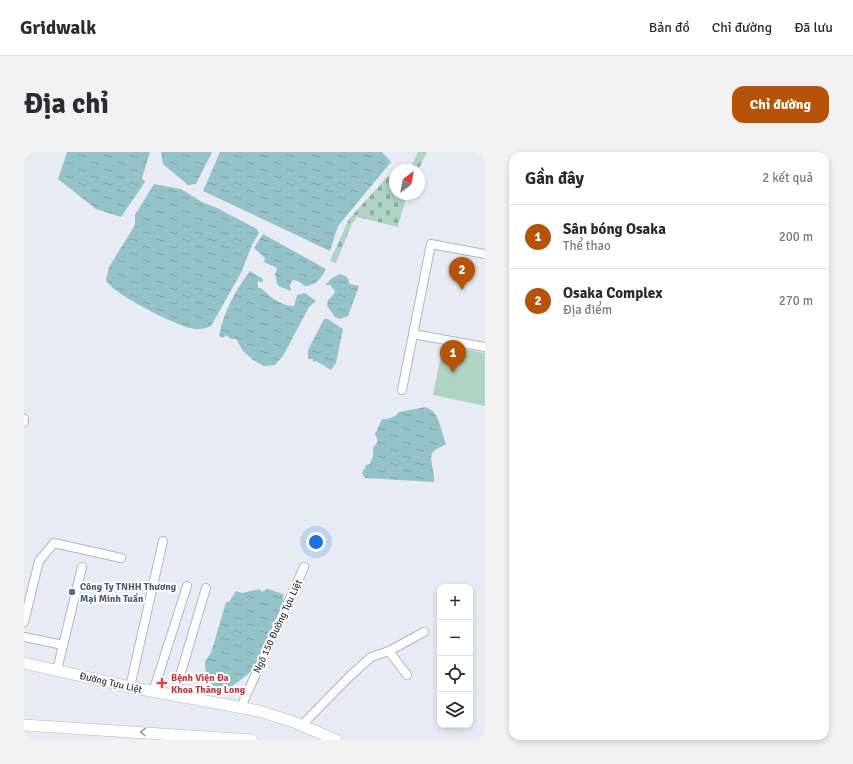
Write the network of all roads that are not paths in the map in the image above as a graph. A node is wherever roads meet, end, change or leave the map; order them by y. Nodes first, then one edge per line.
1 (485, 254) edge
2 (413, 334) junction
3 (485, 347) edge
4 (402, 390) dead end
5 (24, 419) edge
6 (24, 422) edge
7 (163, 541) dead end
8 (121, 558) dead end
9 (82, 567) dead end
10 (304, 567) dead end
11 (187, 586) dead end
12 (206, 588) dead end
13 (24, 622) edge
14 (424, 632) dead end
15 (24, 637) edge
16 (63, 645) junction
17 (389, 651) junction
18 (24, 663) edge
19 (57, 670) junction
20 (406, 675) dead end
21 (130, 687) junction
22 (153, 692) junction
23 (174, 696) junction
24 (240, 707) junction
25 (24, 725) edge
26 (302, 725) junction
27 (252, 740) edge
28 (336, 740) edge

1 - 2 street
2 - 3 street
2 - 4 street
5 - 6 street
7 - 21 street
8 - 13 street
9 - 16 street
10 - 24 street, Ngõ 150 Đường Tựu Liệt
11 - 22 street
12 - 23 street
14 - 17 street
15 - 16 street
16 - 19 street
17 - 20 street
17 - 26 street
18 - 19 street, Đường Tựu Liệt
19 - 21 street, Đường Tựu Liệt
21 - 22 street, Đường Tựu Liệt
22 - 23 street, Đường Tựu Liệt
23 - 24 street, Đường Tựu Liệt
24 - 26 street, Đường Tựu Liệt
27 -> 25 street
26 - 28 street, Đường Tựu Liệt

